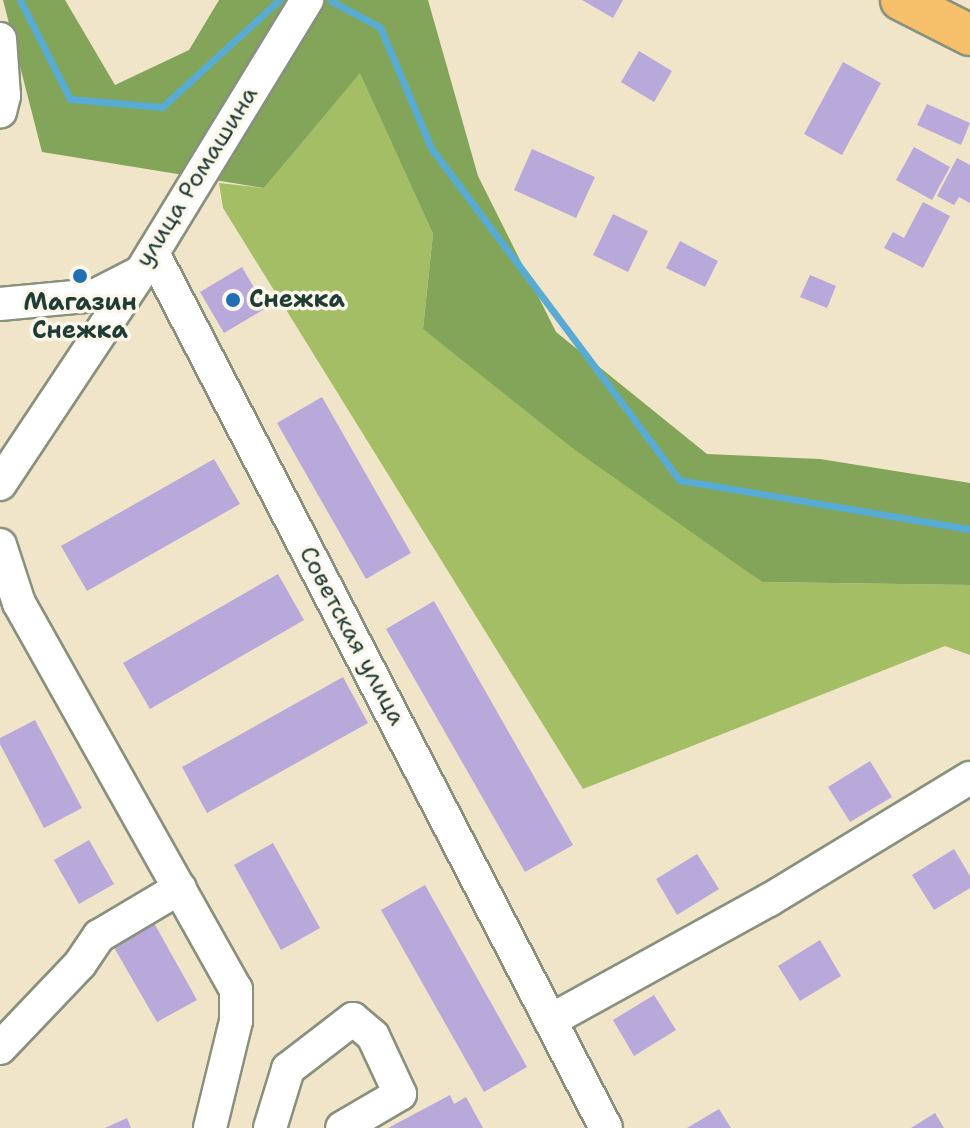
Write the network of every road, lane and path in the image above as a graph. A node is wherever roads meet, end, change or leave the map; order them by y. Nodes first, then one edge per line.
1 (307, 0) edge
2 (901, 0) edge
3 (970, 35) edge
4 (0, 39) edge
5 (0, 112) edge
6 (147, 262) junction
7 (0, 304) edge
8 (0, 484) edge
9 (0, 545) edge
10 (970, 778) edge
11 (180, 888) junction
12 (553, 1019) junction
13 (0, 1048) edge
14 (210, 1128) edge
15 (270, 1128) edge
16 (342, 1128) edge
17 (606, 1128) edge

1 - 6 street, улица Ромашина
2 - 3 main road
4 - 5 street
6 - 7 street, улица Ромашина
6 - 8 street
6 - 12 street, Советская улица
9 - 11 street
10 - 12 street
11 - 13 street
11 - 14 street
12 - 17 street, Советская улица
15 - 16 street

